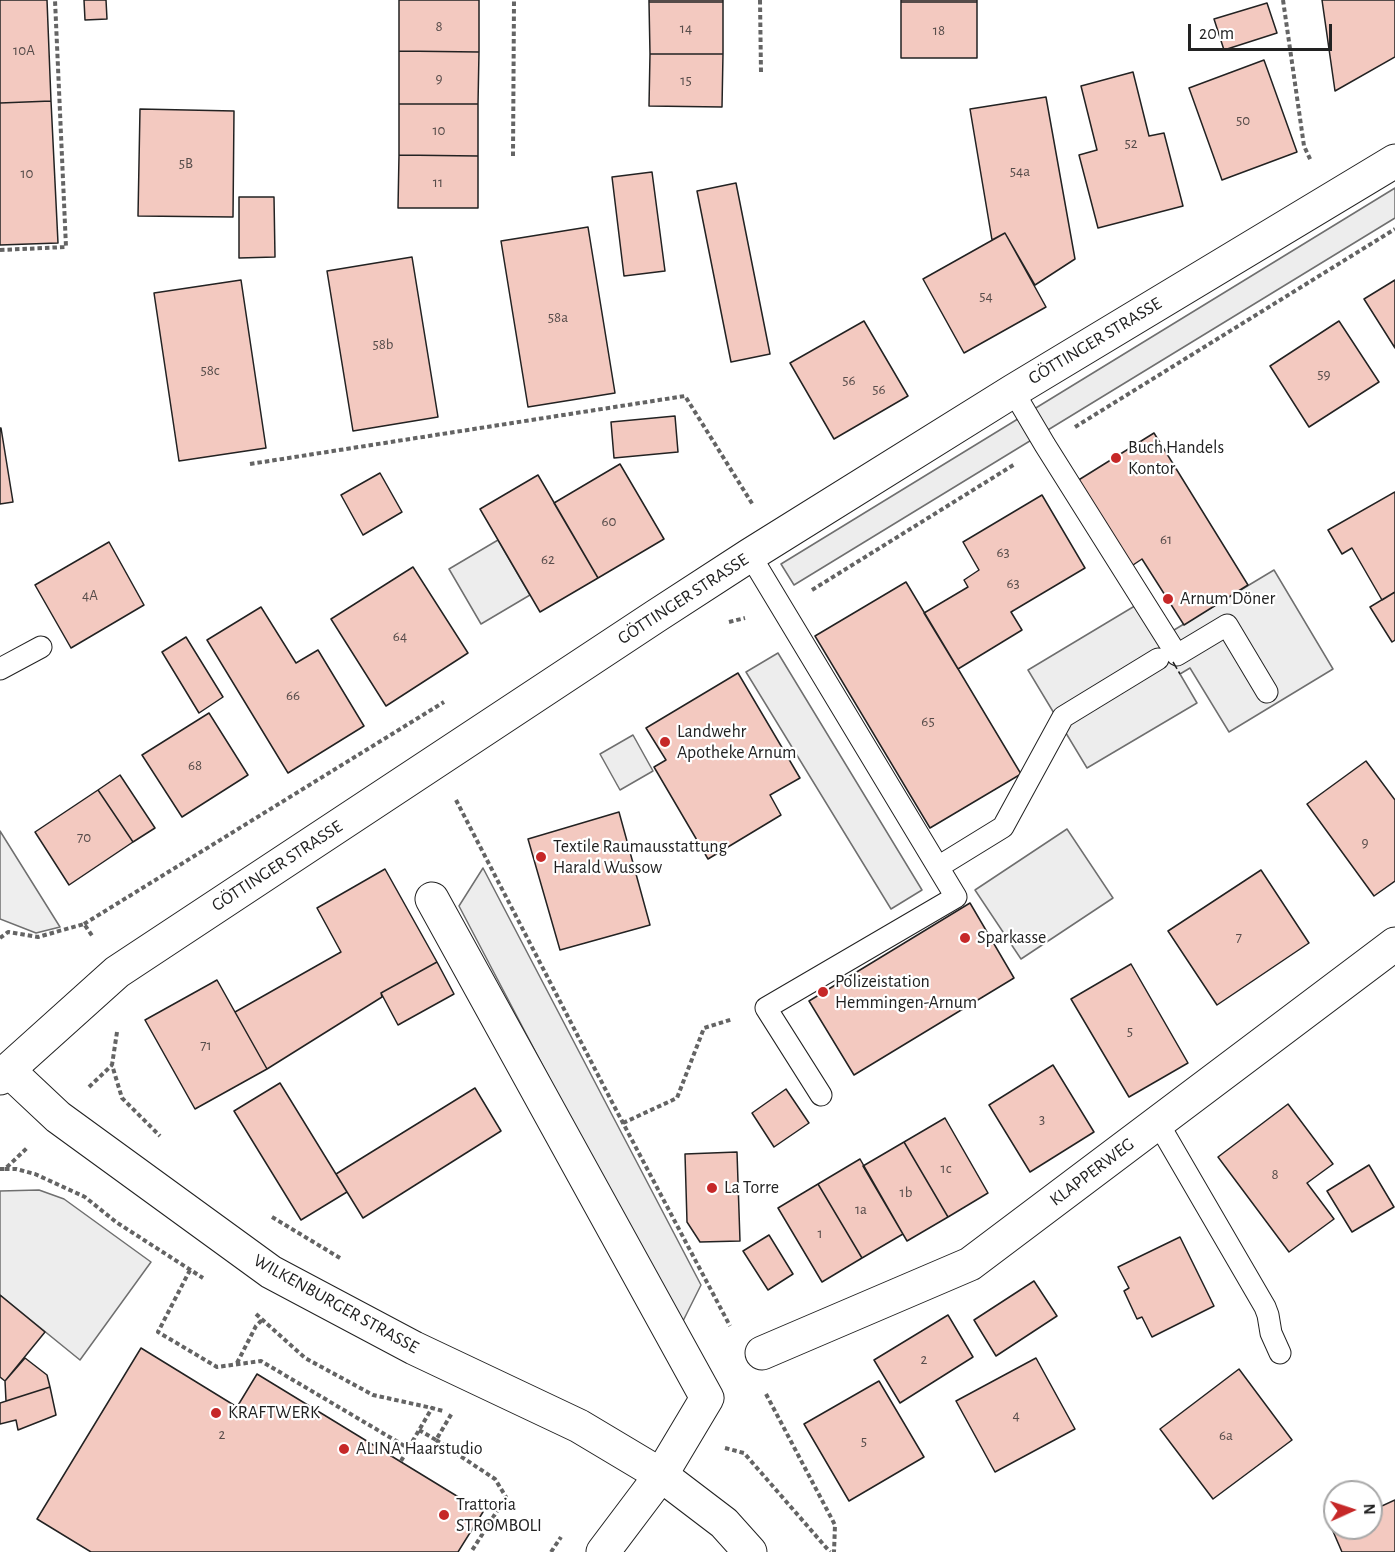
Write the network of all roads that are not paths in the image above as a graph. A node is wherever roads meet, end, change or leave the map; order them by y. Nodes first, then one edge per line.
1 (1395, 161) edge
2 (1013, 391) junction
3 (750, 555) junction
4 (41, 647) dead end
5 (1158, 659) dead end
6 (0, 669) edge
7 (1267, 692) dead end
8 (938, 867) junction
9 (432, 899) dead end
10 (1395, 944) edge
11 (3, 1069) edge
12 (821, 1095) dead end
13 (1158, 1122) junction
14 (1280, 1353) dead end
15 (761, 1369) road end
16 (661, 1475) junction
17 (603, 1552) edge
18 (750, 1552) edge

1 - 2 street, GÖTTINGER STRASSE
2 - 3 street, GÖTTINGER STRASSE
2 - 7 lane
3 - 8 lane
3 - 11 street, GÖTTINGER STRASSE
4 - 6 lane
5 - 8 lane
8 - 12 lane
9 - 16 street
10 - 13 street, KLAPPERWEG
11 - 16 street, WILKENBURGER STRASSE
13 - 14 lane
13 - 15 street, KLAPPERWEG
16 - 17 street
16 - 18 street, WILKENBURGER STRASSE

